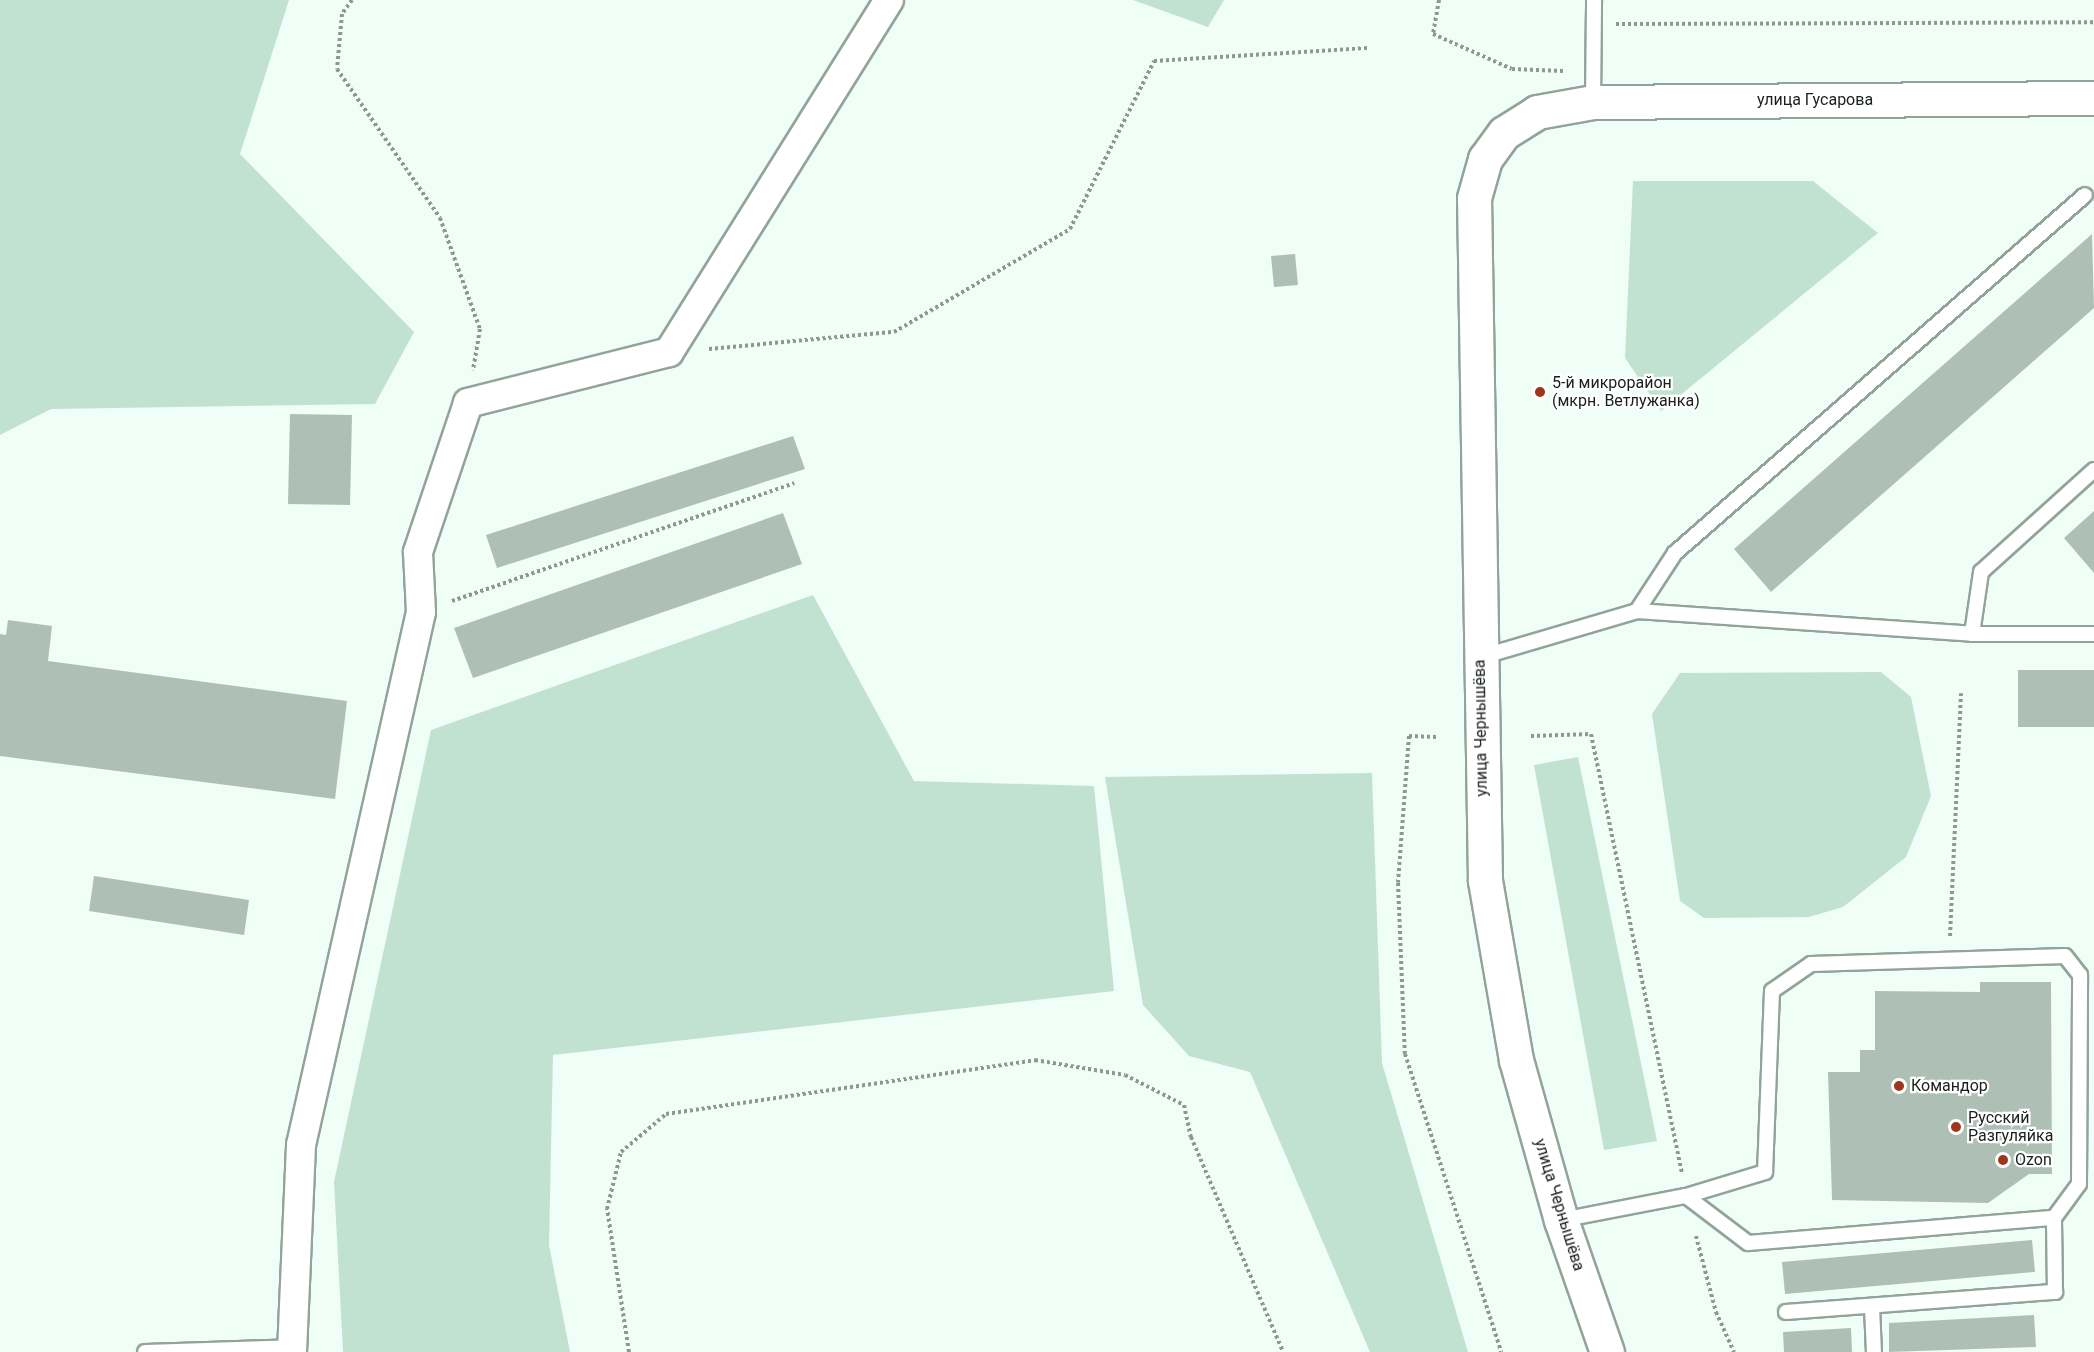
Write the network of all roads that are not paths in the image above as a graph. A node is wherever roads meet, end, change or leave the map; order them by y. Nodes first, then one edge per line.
1 (889, 0) edge
2 (1594, 0) edge
3 (1593, 87) junction
4 (2094, 98) edge
5 (1537, 112) joint
6 (2085, 195) dead end
7 (2094, 470) edge
8 (1637, 611) junction
9 (1972, 634) junction
10 (2094, 634) edge
11 (1479, 658) junction
12 (2087, 1042) edge
13 (2079, 1184) junction
14 (2094, 1186) edge
15 (1686, 1196) junction
16 (2054, 1218) junction
17 (1561, 1220) junction
18 (1872, 1307) junction
19 (1786, 1312) dead end
20 (292, 1349) edge
21 (145, 1352) edge
22 (1607, 1352) edge
23 (1874, 1352) edge

1 - 20 street
2 - 3 lane
3 - 4 street, улица Гусарова
3 - 5 street, улица Гусарова
5 - 11 street, улица Чернышёва
6 - 8 lane
7 - 9 lane
8 - 9 lane
8 - 11 lane
9 - 10 lane
11 - 17 street, улица Чернышёва
12 - 13 lane
12 - 15 lane
13 - 14 lane
13 - 16 lane
15 - 16 lane
15 - 17 lane
16 - 18 lane
17 - 22 street, улица Чернышёва
18 - 19 lane
18 - 23 lane
20 - 21 lane

